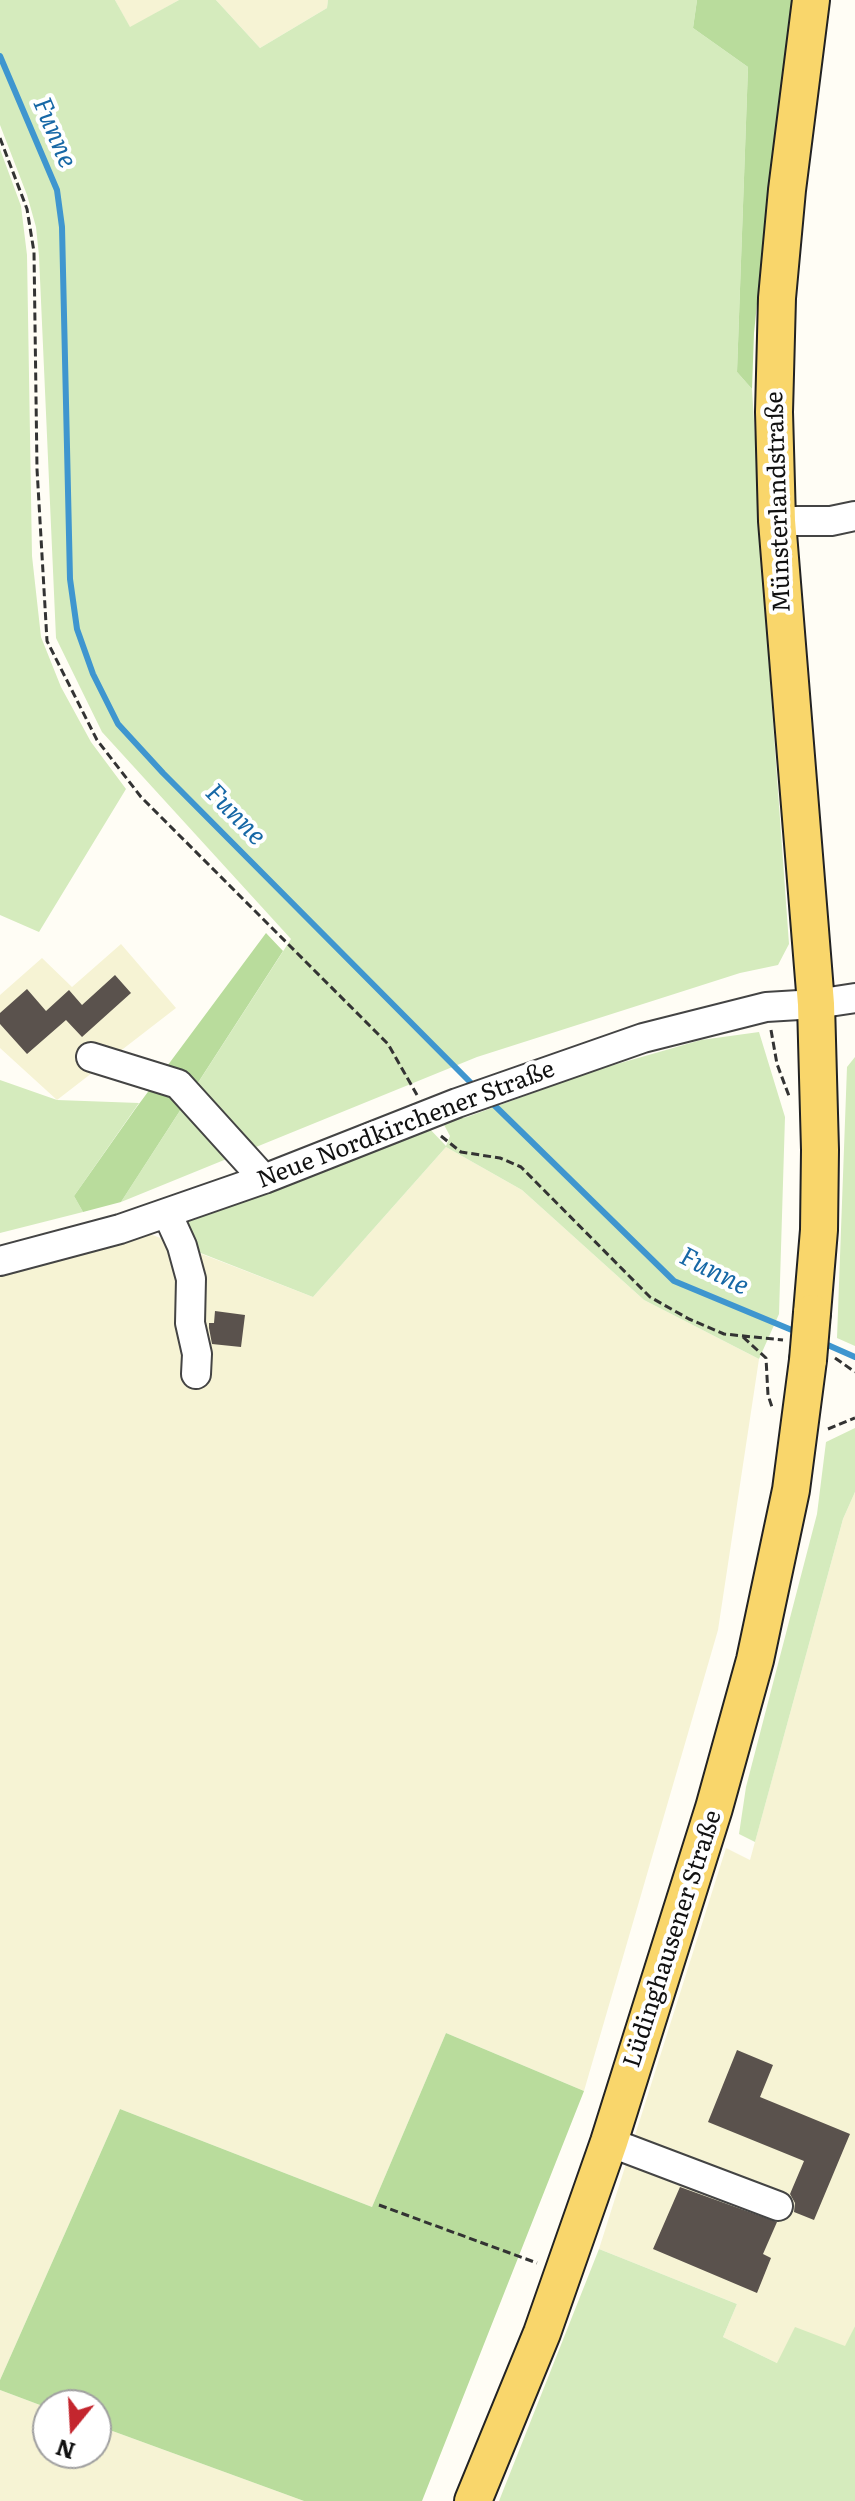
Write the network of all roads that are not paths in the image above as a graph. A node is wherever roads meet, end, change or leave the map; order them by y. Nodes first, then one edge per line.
1 (811, 0) edge
2 (855, 516) edge
3 (777, 521) junction
4 (855, 998) edge
5 (816, 1004) junction
6 (91, 1057) dead end
7 (264, 1179) junction
8 (167, 1213) junction
9 (0, 1261) edge
10 (196, 1374) dead end
11 (609, 2142) junction
12 (778, 2206) dead end
13 (473, 2501) edge

1 - 3 main road, Münsterlandstraße
2 - 3 street
3 - 5 main road, Münsterlandstraße
4 - 5 street
5 - 7 street, Neue Nordkirchener Straße
5 - 11 main road, Lüdinghausener Straße, bridge
6 - 7 street
7 - 8 street, Neue Nordkirchener Straße
8 - 9 street, Neue Nordkirchener Straße
8 - 10 street
11 - 12 street
11 - 13 main road, Lüdinghausener Straße

